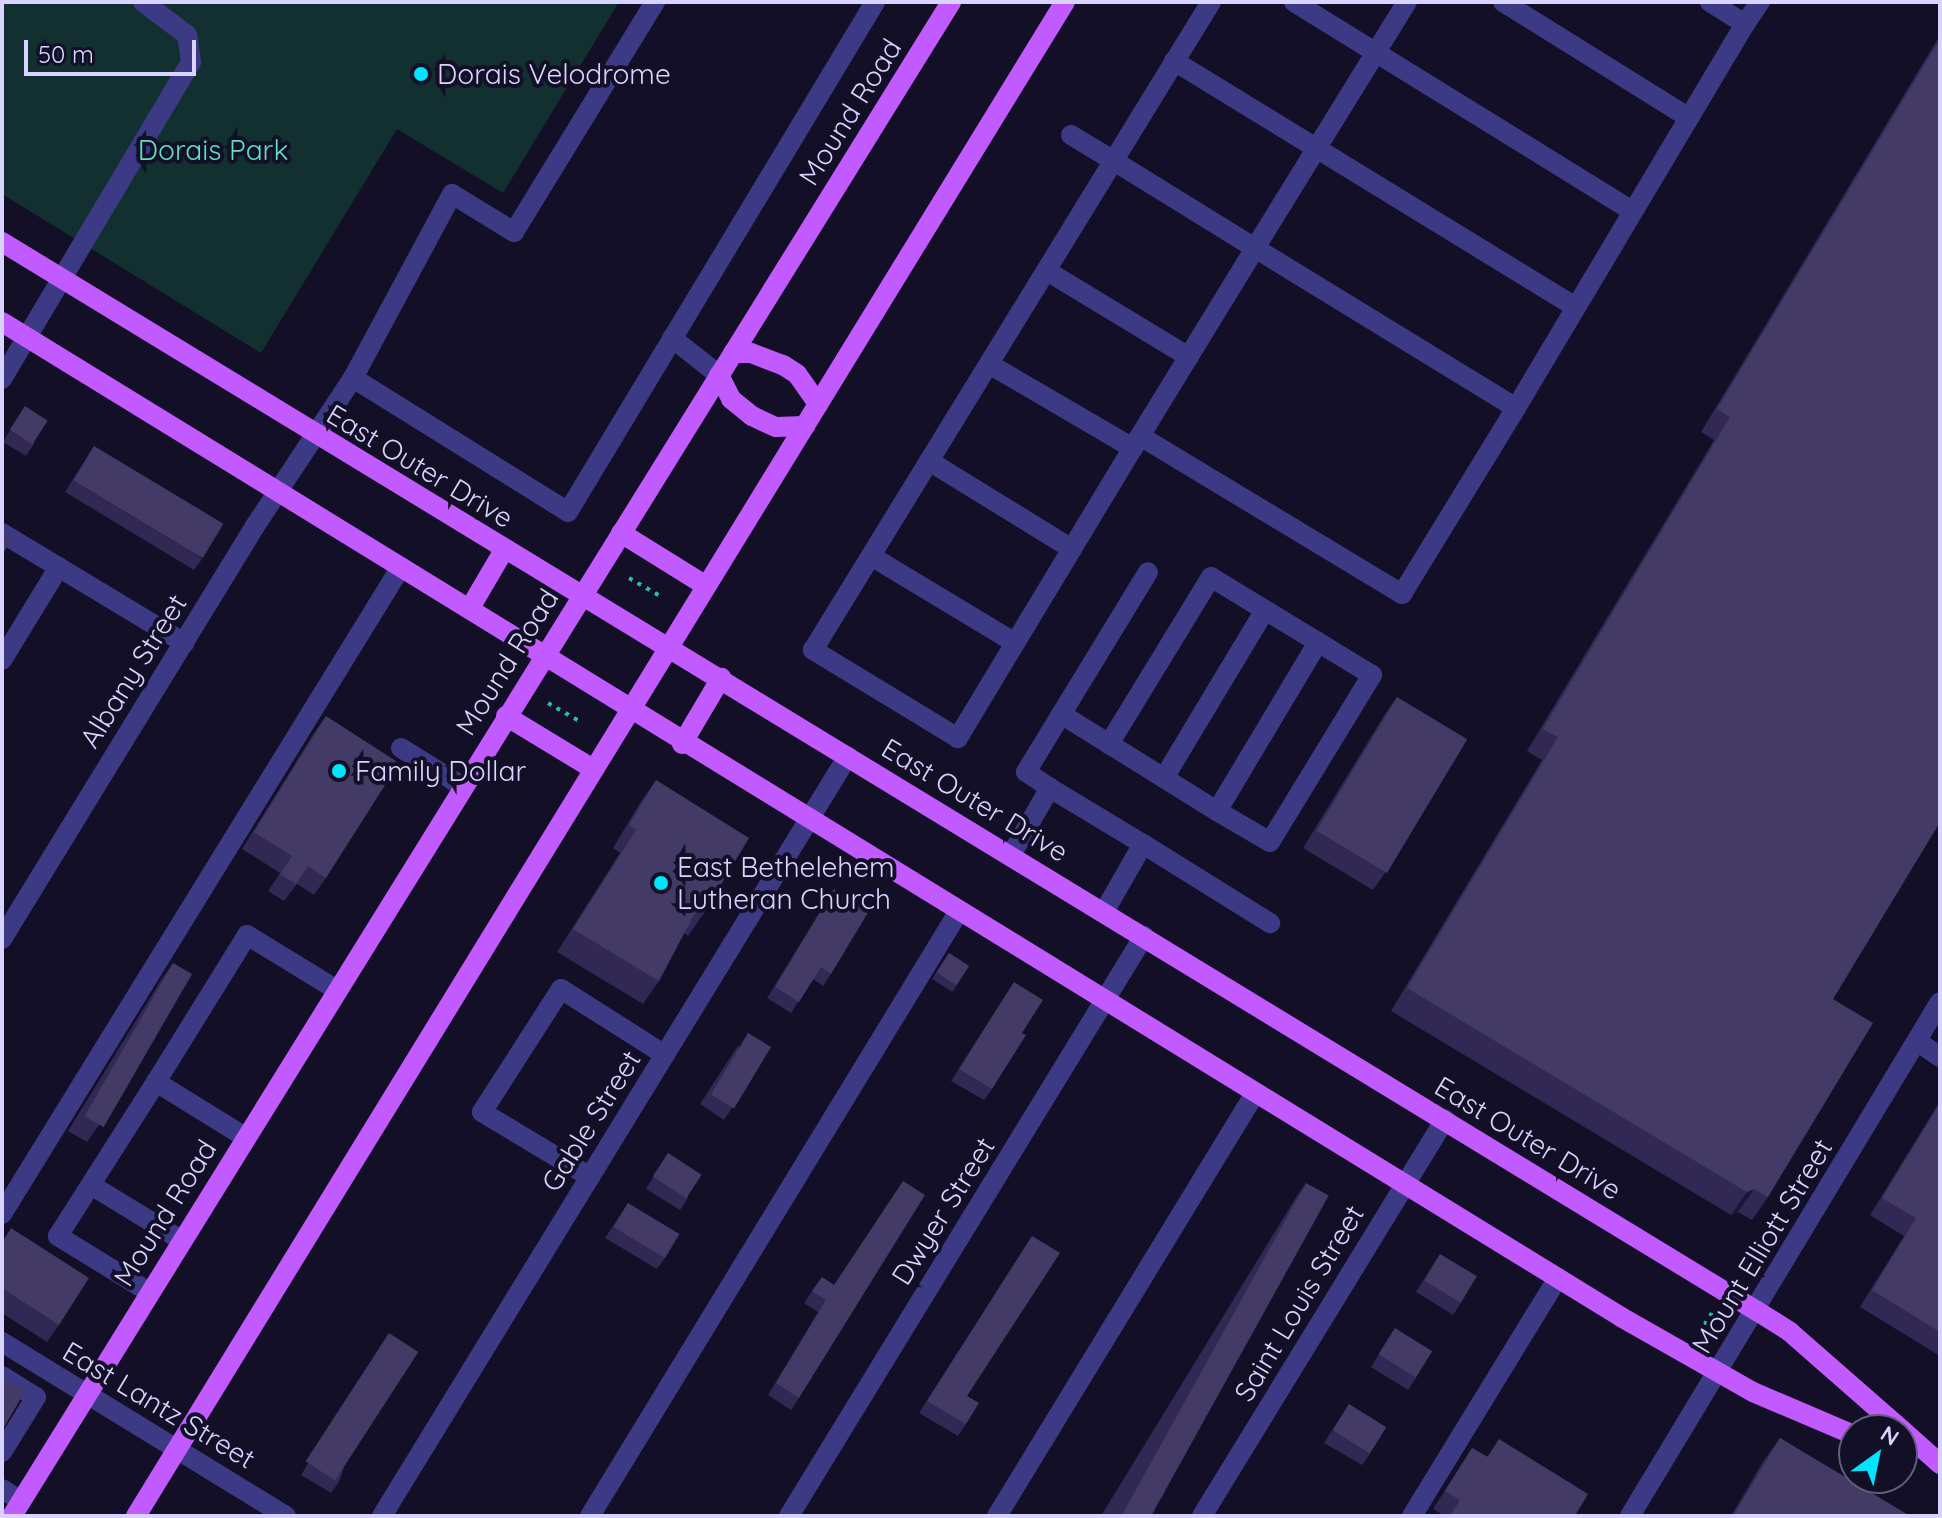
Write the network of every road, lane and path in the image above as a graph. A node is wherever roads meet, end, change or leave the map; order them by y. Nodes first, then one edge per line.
1 (143, 2) edge
2 (655, 2) edge
3 (875, 2) edge
4 (951, 2) edge
5 (1065, 2) edge
6 (1211, 2) edge
7 (1294, 2) edge
8 (1407, 2) edge
9 (1503, 2) edge
10 (1710, 2) edge
11 (1760, 2) edge
12 (1745, 24) junction
13 (1376, 52) junction
14 (1174, 61) junction
15 (1689, 118) junction
16 (1071, 135) dead end
17 (1317, 149) junction
18 (1114, 161) junction
19 (1633, 211) junction
20 (2, 242) edge
21 (1255, 248) junction
22 (1047, 271) junction
23 (64, 280) junction
24 (1576, 307) junction
25 (2, 322) edge
26 (28, 338) junction
27 (672, 338) junction
28 (733, 353) junction
29 (1189, 357) junction
30 (989, 364) junction
31 (719, 375) junction
32 (353, 378) junction
33 (2, 379) edge
34 (818, 404) junction
35 (1516, 408) junction
36 (805, 426) junction
37 (316, 435) junction
38 (1137, 442) junction
39 (929, 461) junction
40 (280, 493) junction
41 (2, 533) edge
42 (621, 533) junction
43 (1072, 549) junction
44 (504, 550) junction
45 (871, 556) junction
46 (59, 567) junction
47 (401, 567) junction
48 (1148, 572) dead end
49 (629, 578) dead end
50 (706, 586) junction
51 (584, 594) junction
52 (660, 596) dead end
53 (470, 608) junction
54 (1265, 610) junction
55 (1318, 642) junction
56 (184, 643) junction
57 (1015, 643) junction
58 (669, 646) junction
59 (542, 659) junction
60 (2, 660) edge
61 (721, 678) junction
62 (548, 703) dead end
63 (628, 711) junction
64 (1061, 714) junction
65 (506, 716) junction
66 (579, 721) dead end
67 (682, 744) junction
68 (1109, 744) junction
69 (401, 748) dead end
70 (848, 756) junction
71 (593, 769) junction
72 (1164, 778) junction
73 (462, 786) junction
74 (1050, 788) junction
75 (1217, 811) junction
76 (808, 821) junction
77 (1143, 844) junction
78 (1011, 855) junction
79 (1104, 912) junction
80 (958, 913) junction
81 (1270, 923) dead end
82 (1144, 936) junction
83 (2, 939) edge
84 (335, 989) junction
85 (1104, 1001) junction
86 (1940, 1002) edge
87 (1917, 1041) junction
88 (665, 1055) junction
89 (1940, 1057) edge
90 (156, 1082) junction
91 (1255, 1093) junction
92 (1445, 1119) junction
93 (245, 1137) junction
94 (590, 1177) junction
95 (91, 1185) junction
96 (1405, 1185) junction
97 (2, 1214) edge
98 (181, 1240) junction
99 (1558, 1278) junction
100 (149, 1292) junction
101 (1715, 1308) dead end
102 (1757, 1311) junction
103 (1699, 1333) dead end
104 (2, 1342) edge
105 (1718, 1373) junction
106 (2, 1376) edge
107 (87, 1394) junction
108 (1884, 1414) edge
109 (1838, 1428) edge
110 (1918, 1445) edge
111 (177, 1449) junction
112 (2, 1452) edge
113 (1918, 1458) edge
114 (1940, 1465) edge
115 (2, 1489) edge
116 (17, 1508) edge
117 (136, 1516) edge
118 (286, 1516) edge
119 (382, 1516) edge
120 (590, 1516) edge
121 (789, 1516) edge
122 (997, 1516) edge
123 (1202, 1516) edge
124 (1412, 1516) edge
125 (1630, 1516) edge

1 - 23 street
2 - 32 street, Albany Street
3 - 27 street
4 - 28 main road, Mound Road
5 - 34 main road
6 - 14 street
7 - 13 street
8 - 13 street
9 - 15 street
10 - 12 street
11 - 12 street
12 - 15 street
13 - 17 street
13 - 19 street
14 - 17 street
14 - 18 street
15 - 19 street
16 - 18 street
17 - 21 street
17 - 24 street
18 - 21 street
18 - 22 street
19 - 24 street
20 - 23 main road, East Outer Drive
21 - 29 street
21 - 35 street
22 - 29 street
22 - 30 street
23 - 26 street
23 - 37 main road, East Outer Drive
24 - 35 street
25 - 26 main road
26 - 33 street
26 - 40 main road
27 - 31 street
27 - 32 street
28 - 31 main road, Mound Road
28 - 34 main road
29 - 38 street
30 - 38 street
30 - 39 street
31 - 36 main road
31 - 42 main road, Mound Road
32 - 37 street, Albany Street
34 - 36 main road
35 - 38 street
36 - 50 main road
37 - 40 street, Albany Street
37 - 44 main road, East Outer Drive
38 - 43 street
39 - 43 street
39 - 45 street
40 - 47 main road
40 - 56 street, Albany Street
41 - 46 street
42 - 50 main road
42 - 51 main road, Mound Road
43 - 57 street
44 - 51 main road, East Outer Drive
44 - 53 main road
45 - 57 street
45 - 57 street
46 - 56 street
46 - 60 street
47 - 53 main road
47 - 97 street
48 - 64 street
49 - 52 path
50 - 58 main road
51 - 58 main road, East Outer Drive
51 - 59 main road, Mound Road
53 - 59 main road
54 - 55 street
54 - 68 street
54 - 72 street
55 - 75 street
55 - 75 street
56 - 83 street, Albany Street
58 - 61 main road, East Outer Drive
58 - 63 main road
59 - 63 main road
59 - 65 main road, Mound Road
61 - 67 main road
61 - 70 main road, East Outer Drive
62 - 66 path
63 - 67 main road
63 - 71 main road
64 - 68 street
64 - 74 street
65 - 71 main road
65 - 73 main road, Mound Road
67 - 76 main road
68 - 72 street
69 - 73 street
70 - 76 street, Gable Street
70 - 78 main road, East Outer Drive
71 - 111 main road
72 - 75 street
73 - 84 main road, Mound Road
74 - 77 street
74 - 78 street
76 - 80 main road
76 - 88 street, Gable Street
77 - 79 street
77 - 81 street
78 - 79 main road, East Outer Drive
79 - 82 main road, East Outer Drive
80 - 85 main road
80 - 120 street
82 - 85 street, Dwyer Street
82 - 92 main road, East Outer Drive
84 - 90 street
84 - 93 main road, Mound Road
85 - 91 main road
85 - 121 street, Dwyer Street
86 - 87 street, Mount Elliott Street
87 - 89 street
87 - 102 street, Mount Elliott Street
88 - 94 street, Gable Street
88 - 94 street
90 - 93 street
90 - 95 street
91 - 96 main road
91 - 122 street
92 - 96 street, Saint Louis Street
92 - 102 main road, East Outer Drive
93 - 98 main road, Mound Road
94 - 119 street, Gable Street
95 - 98 street
95 - 100 street
96 - 99 main road
96 - 123 street, Saint Louis Street
98 - 100 main road, Mound Road
99 - 105 main road
99 - 124 street
100 - 107 main road, Mound Road
101 - 103 path
102 - 105 street, Mount Elliott Street
102 - 108 main road, East Outer Drive
104 - 107 street, East Lantz Street
105 - 109 main road
105 - 125 street, Mount Elliott Street
106 - 112 street
107 - 111 street, East Lantz Street
107 - 116 main road, Mound Road
110 - 114 main road, East Outer Drive
111 - 117 main road
111 - 118 street, East Lantz Street
113 - 114 main road, East Outer Drive
115 - 116 street

